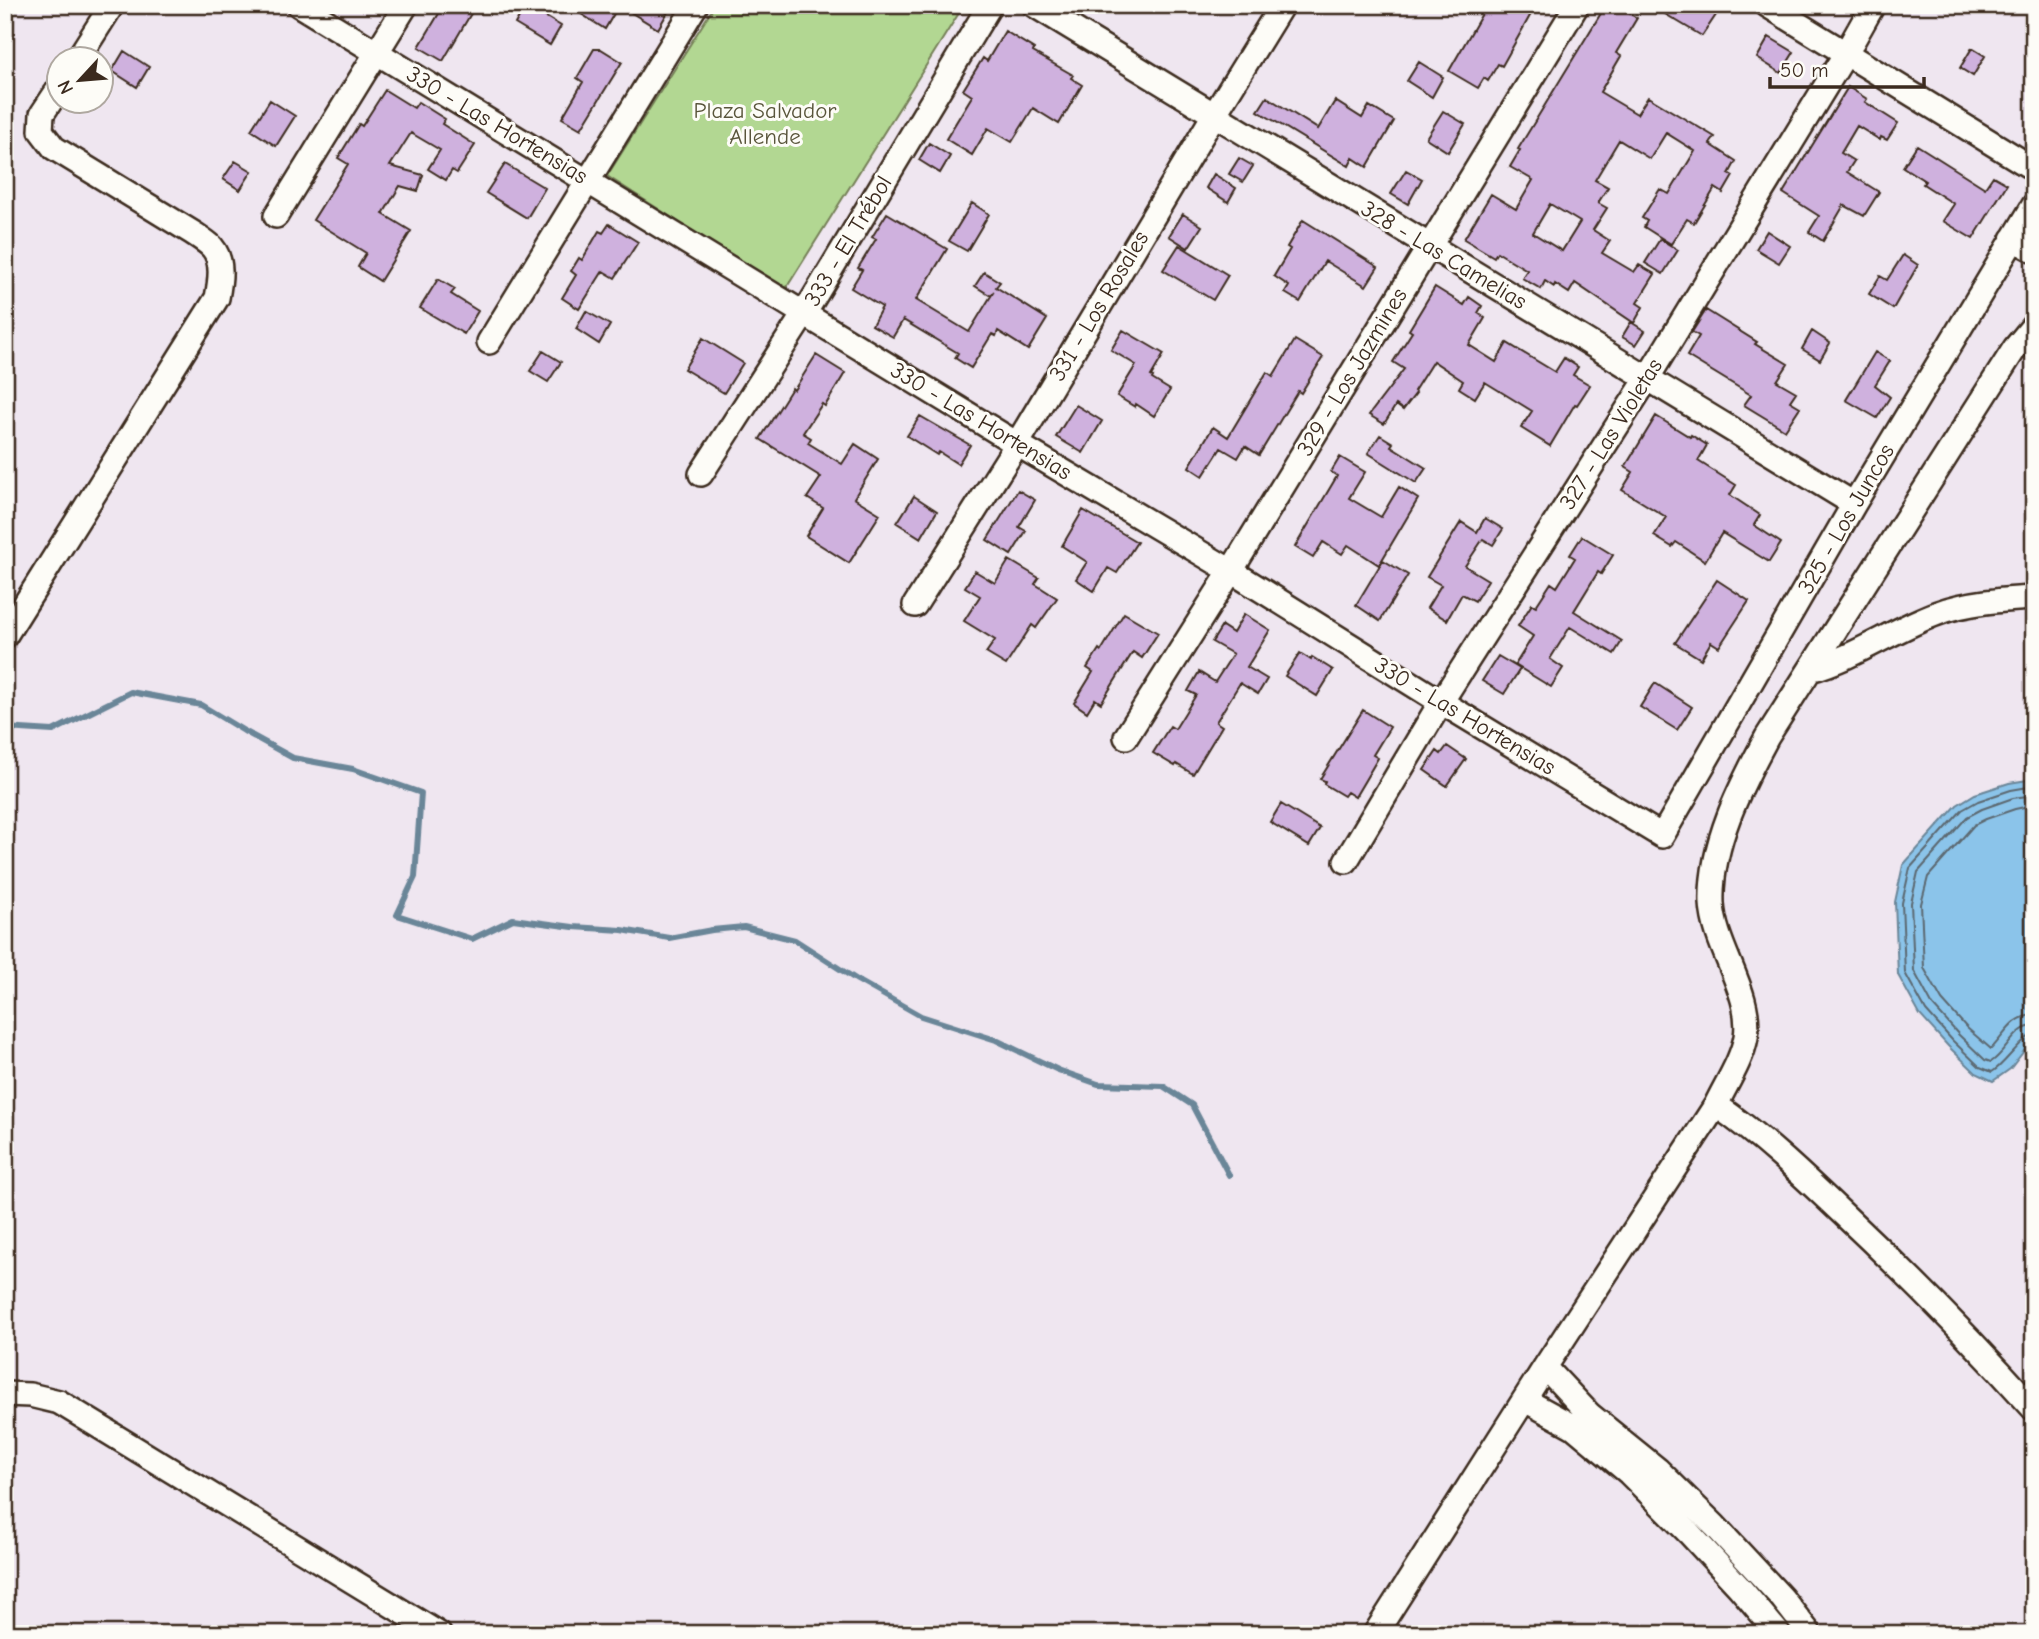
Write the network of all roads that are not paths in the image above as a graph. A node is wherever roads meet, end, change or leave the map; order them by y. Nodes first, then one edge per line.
1 (111, 5) edge
2 (299, 5) edge
3 (406, 5) edge
4 (696, 5) edge
5 (990, 5) edge
6 (1034, 5) edge
7 (1282, 5) edge
8 (1577, 5) edge
9 (1767, 5) edge
10 (1873, 5) edge
11 (86, 46) edge
12 (378, 52) junction
13 (1846, 53) junction
14 (46, 108) edge
15 (1214, 115) junction
16 (2034, 169) edge
17 (589, 181) junction
18 (2034, 205) edge
19 (276, 216) dead end
20 (2013, 239) junction
21 (1429, 246) junction
22 (2034, 250) edge
23 (804, 314) junction
24 (2034, 325) edge
25 (489, 342) dead end
26 (1647, 379) junction
27 (1017, 443) junction
28 (701, 474) dead end
29 (1854, 505) junction
30 (1231, 571) junction
31 (2034, 598) edge
32 (915, 605) dead end
33 (5, 636) edge
34 (1810, 670) junction
35 (1441, 702) junction
36 (1126, 737) dead end
37 (1662, 836) joint
38 (1346, 861) dead end
39 (1716, 1105) junction
40 (1545, 1367) junction
41 (5, 1394) edge
42 (1525, 1400) junction
43 (2034, 1409) edge
44 (1379, 1631) edge
45 (439, 1634) edge
46 (1779, 1634) edge
47 (1810, 1634) edge

1 - 11 street
2 - 12 street, 330 - Las Hortensias
3 - 12 street
4 - 17 street
5 - 23 street, 333 - El Trébol
6 - 15 street, 328 - Las Camelias
7 - 15 street, 331 - Los Rosales
8 - 21 street, 329 - Los Jazmines
9 - 13 street
10 - 13 street, 327 - Las Violetas
12 - 17 street, 330 - Las Hortensias
12 - 19 street
13 - 16 street
13 - 26 street, 327 - Las Violetas
14 - 33 street
15 - 21 street, 328 - Las Camelias
15 - 27 street, 331 - Los Rosales
17 - 23 street, 330 - Las Hortensias
17 - 25 street
18 - 20 street, 325 - Los Juncos
20 - 22 street
20 - 29 street, 325 - Los Juncos
21 - 26 street, 328 - Las Camelias
21 - 30 street, 329 - Los Jazmines
23 - 27 street, 330 - Las Hortensias
23 - 28 street, 333 - El Trébol
24 - 34 street
26 - 29 street, 328 - Las Camelias
26 - 35 street, 327 - Las Violetas
27 - 30 street, 330 - Las Hortensias
27 - 32 street, 331 - Los Rosales
29 - 37 street, 325 - Los Juncos
30 - 35 street, 330 - Las Hortensias
30 - 36 street, 329 - Los Jazmines
31 - 34 street
34 - 39 street
35 - 37 street, 330 - Las Hortensias
35 - 38 street, 327 - Las Violetas
39 - 40 street
39 - 43 street
40 - 42 street
40 - 47 street
41 - 45 street
42 - 44 street
42 - 46 street

